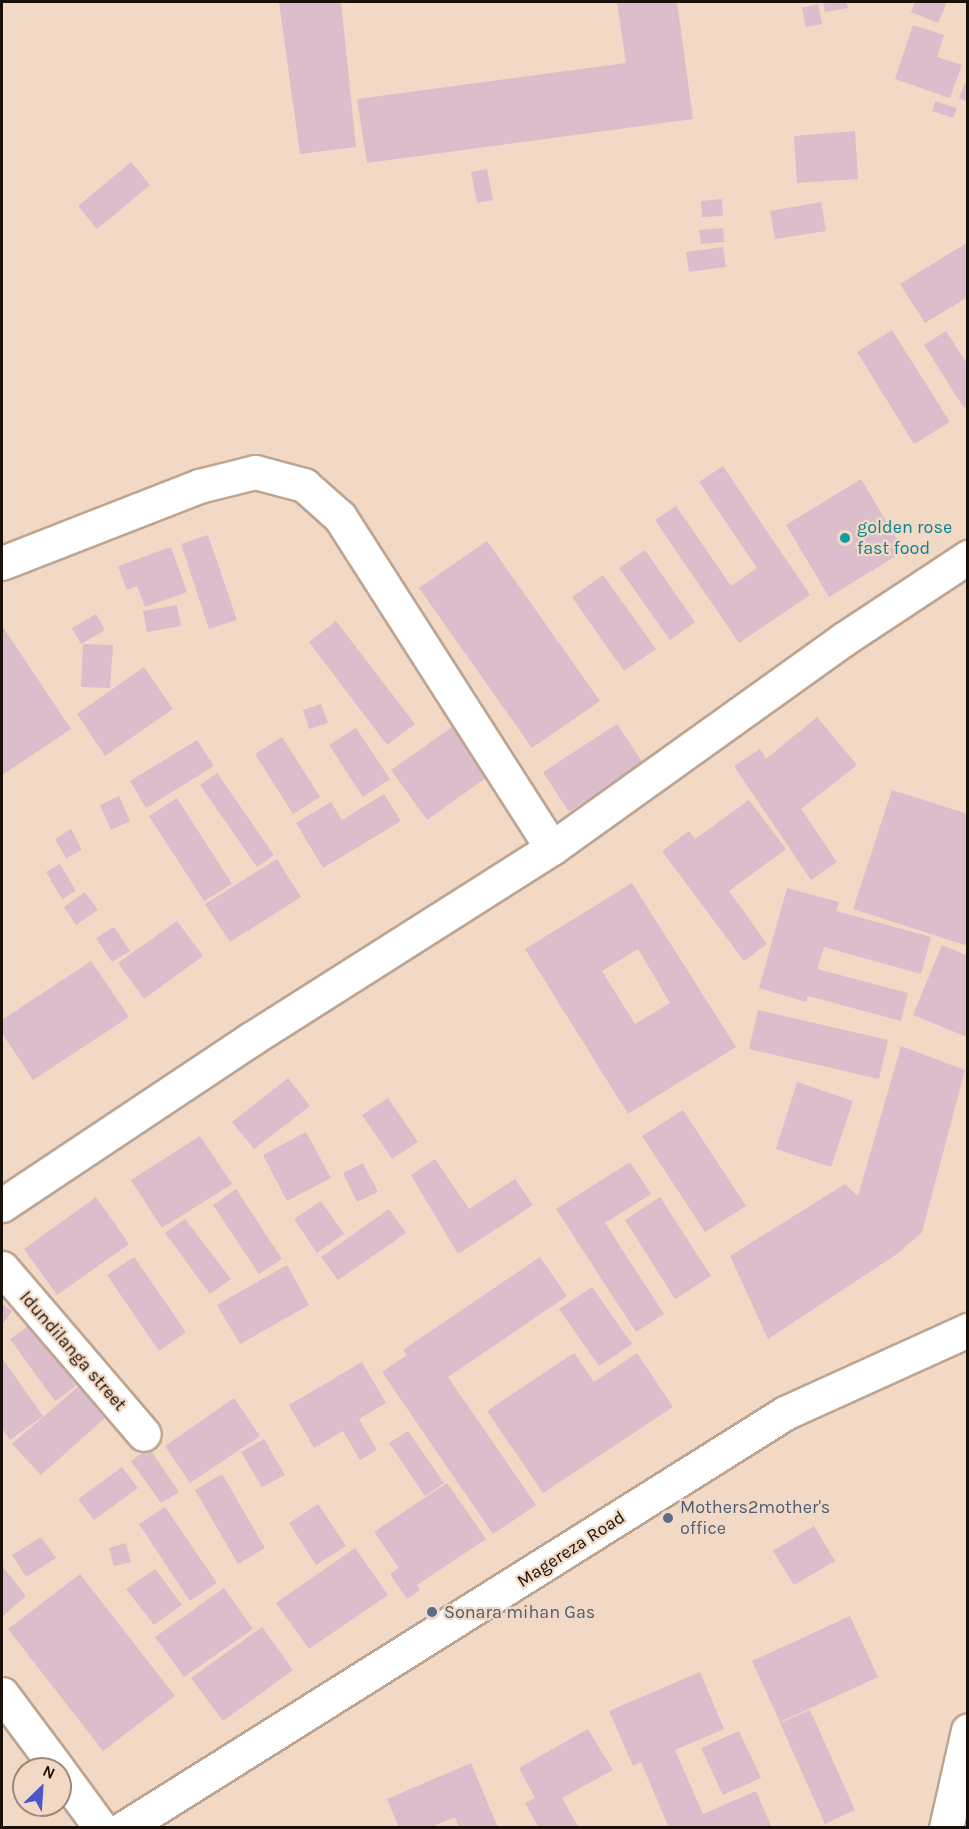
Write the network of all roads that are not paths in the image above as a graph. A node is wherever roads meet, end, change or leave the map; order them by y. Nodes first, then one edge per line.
1 (968, 557) edge
2 (2, 564) edge
3 (552, 848) junction
4 (2, 1205) edge
5 (2, 1268) edge
6 (968, 1330) edge
7 (144, 1434) dead end
8 (2, 1694) edge
9 (968, 1730) edge
10 (49, 1757) edge
11 (72, 1788) edge
12 (101, 1827) edge
13 (124, 1827) edge
14 (946, 1827) edge

1 - 3 main road
2 - 3 main road
3 - 4 main road
5 - 7 main road, Idundilanga street
6 - 13 main road, Magereza Road
8 - 10 main road
9 - 14 main road
11 - 12 main road

